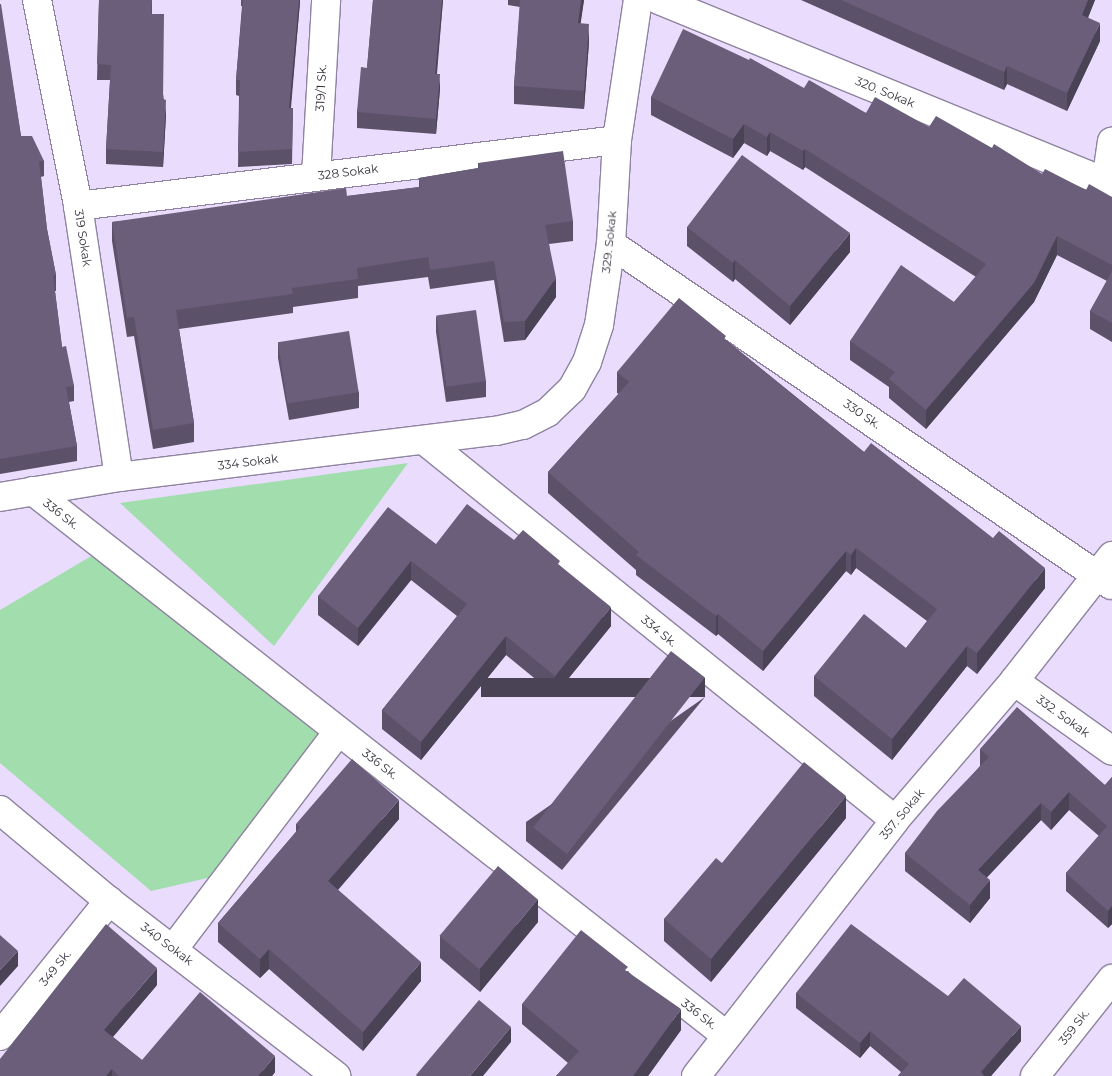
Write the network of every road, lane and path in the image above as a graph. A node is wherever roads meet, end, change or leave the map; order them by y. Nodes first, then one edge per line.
1 (37, 0) edge
2 (326, 0) edge
3 (638, 0) edge
4 (659, 0) edge
5 (617, 140) junction
6 (1112, 141) edge
7 (316, 176) junction
8 (1109, 183) edge
9 (78, 206) junction
10 (610, 244) junction
11 (496, 431) joint
12 (424, 440) junction
13 (118, 477) junction
14 (32, 491) junction
15 (0, 497) edge
16 (1107, 572) edge
17 (1014, 681) junction
18 (338, 732) junction
19 (1112, 751) edge
20 (0, 810) edge
21 (895, 820) junction
22 (109, 901) junction
23 (174, 948) junction
24 (1112, 978) edge
25 (0, 1036) edge
26 (728, 1036) junction
27 (330, 1074) edge
28 (696, 1076) edge
29 (1035, 1076) edge

1 - 9 street, 319 Sokak
2 - 7 street, 319/1 Sk.
3 - 5 street, 329. Sokak
4 - 8 street, 320. Sokak
5 - 7 street, 328 Sokak
5 - 10 street, 329. Sokak
6 - 8 street
7 - 9 street, 328 Sokak
9 - 13 street, 319 Sokak
10 - 11 street, 329. Sokak
10 - 16 street, 330 Sk.
11 - 12 street, 334 Sokak
12 - 13 street, 334 Sokak
12 - 21 street, 334 Sk.
13 - 14 street, 334 Sokak
14 - 15 street, 334 Sokak
14 - 18 street, 336 Sk.
16 - 17 street, 357. Sokak
17 - 19 street, 332. Sokak
17 - 21 street, 357. Sokak
18 - 23 street
18 - 26 street, 336 Sk.
20 - 22 street, 340 Sokak
21 - 26 street, 357. Sokak
22 - 23 street, 340 Sokak
22 - 25 street, 349 Sk.
23 - 27 street, 340 Sokak
24 - 29 street, 359 Sk.
26 - 28 street, 357. Sokak

